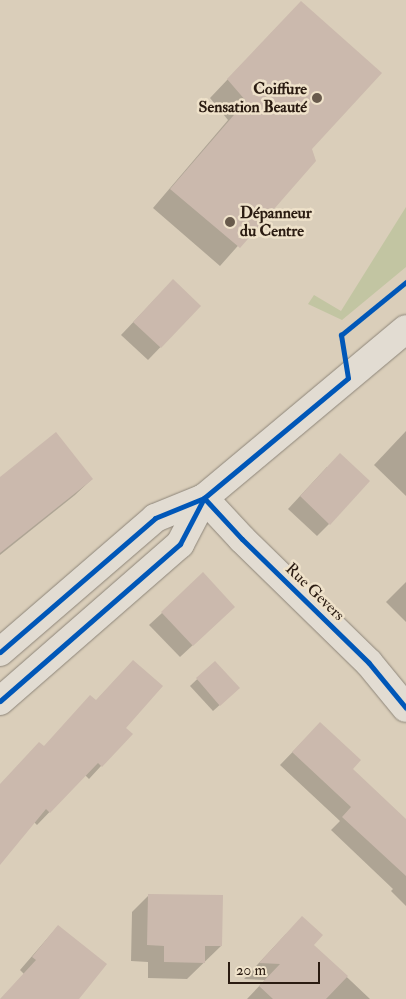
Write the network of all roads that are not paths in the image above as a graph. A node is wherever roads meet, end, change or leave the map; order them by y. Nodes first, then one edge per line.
1 (406, 329) edge
2 (204, 498) junction
3 (0, 652) edge
4 (0, 701) edge
5 (406, 708) edge

1 - 2 street
2 - 3 street
2 - 4 street
2 - 5 street, Rue Gevers

